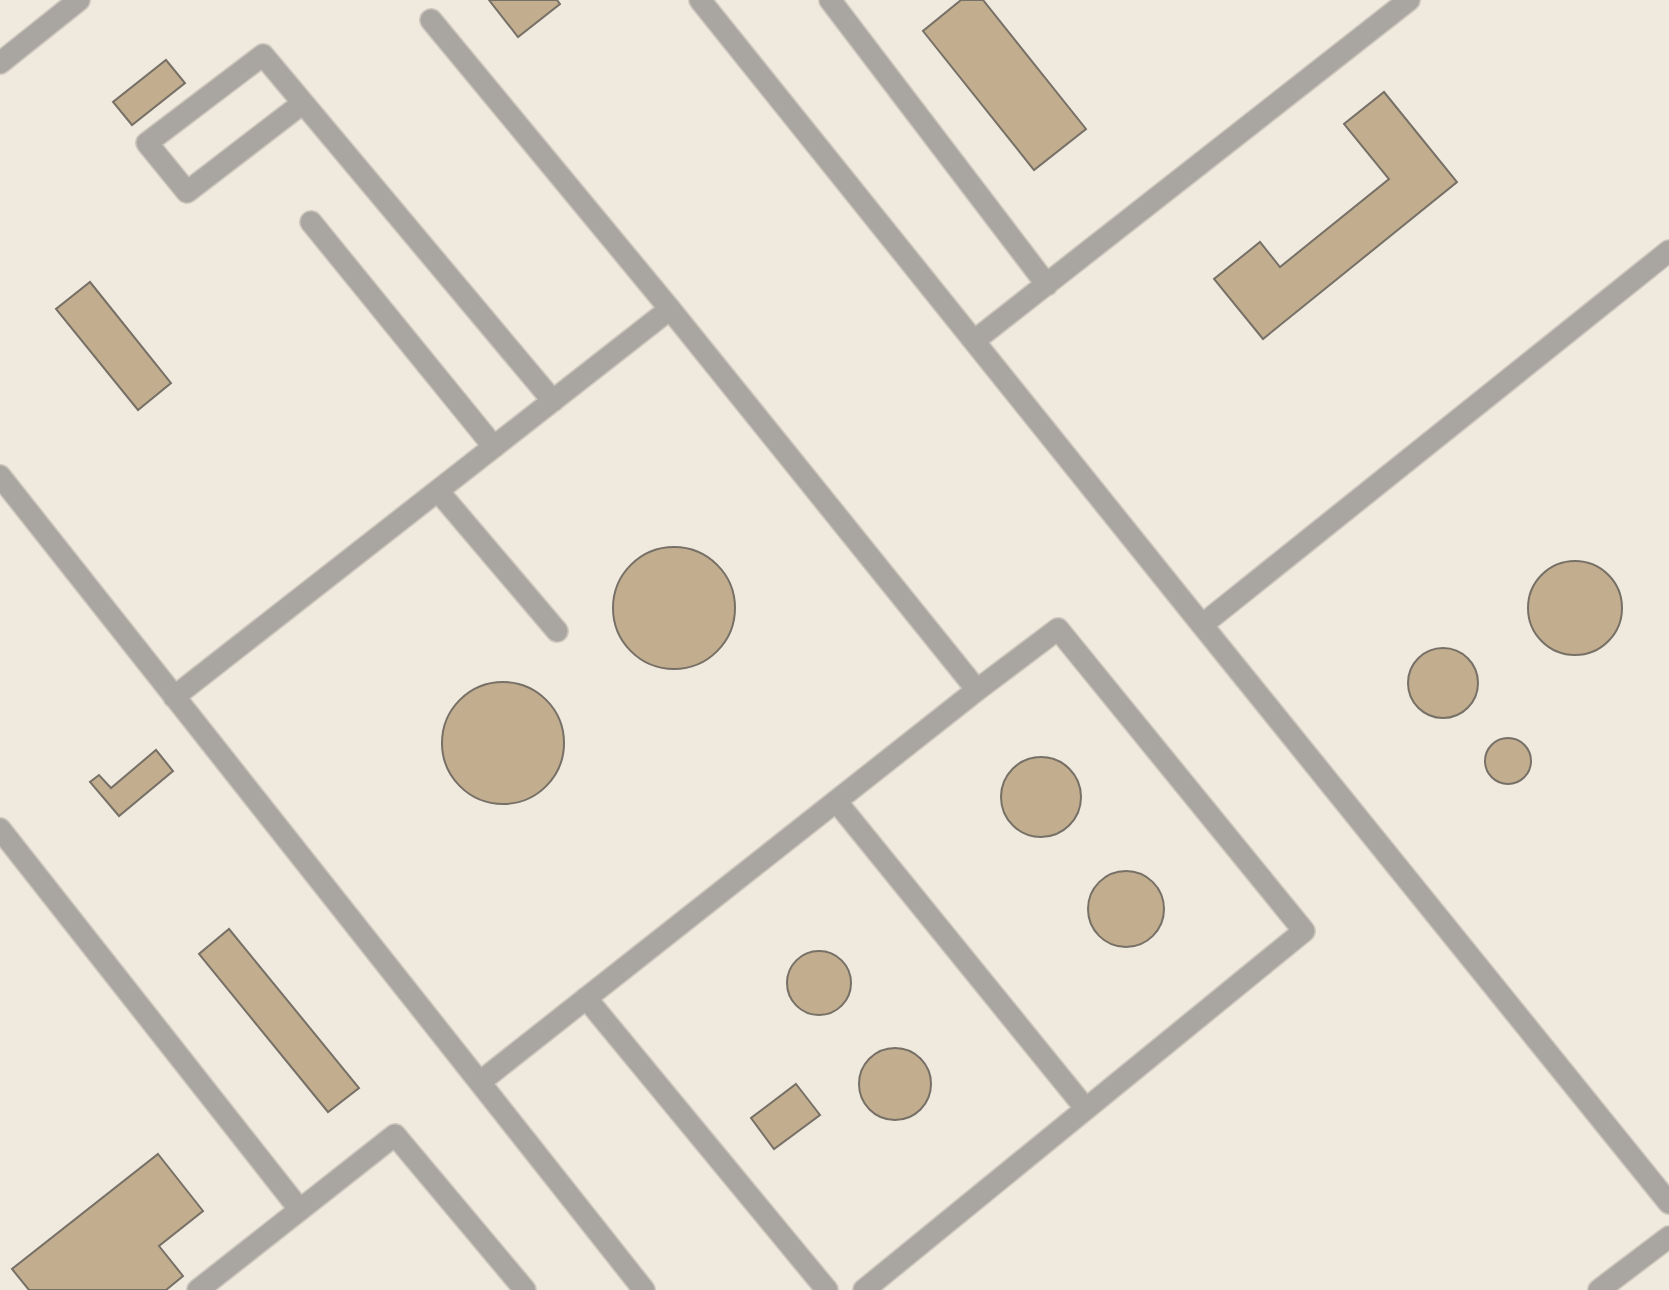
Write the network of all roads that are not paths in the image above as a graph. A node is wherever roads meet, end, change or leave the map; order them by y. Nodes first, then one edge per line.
1 (79, 0) edge
2 (701, 0) edge
3 (830, 0) edge
4 (1409, 0) edge
5 (431, 20) dead end
6 (0, 63) edge
7 (303, 103) junction
8 (311, 222) dead end
9 (1669, 251) edge
10 (1047, 285) junction
11 (670, 309) junction
12 (974, 341) junction
13 (553, 401) junction
14 (494, 447) junction
15 (0, 476) edge
16 (438, 491) junction
17 (1202, 625) junction
18 (557, 631) dead end
19 (977, 690) junction
20 (174, 697) junction
21 (836, 801) junction
22 (0, 829) edge
23 (586, 998) junction
24 (480, 1082) junction
25 (1086, 1109) junction
26 (1669, 1203) edge
27 (300, 1210) junction
28 (1669, 1237) edge
29 (198, 1290) edge
30 (525, 1290) edge
31 (644, 1290) edge
32 (827, 1290) edge
33 (864, 1290) edge
34 (1599, 1290) edge

1 - 6 lane
2 - 12 lane
3 - 10 lane
4 - 10 lane
5 - 11 lane
7 - 7 lane
7 - 13 lane
8 - 14 lane
9 - 17 lane
10 - 12 lane
11 - 13 lane
11 - 19 lane
12 - 17 lane
13 - 14 lane
14 - 16 lane
15 - 20 lane
16 - 18 lane
16 - 20 lane
17 - 26 lane
19 - 21 lane
19 - 25 lane
20 - 24 lane
21 - 23 lane
21 - 25 lane
22 - 27 lane
23 - 24 lane
23 - 32 lane
24 - 31 lane
25 - 33 lane
27 - 29 lane
27 - 30 lane
28 - 34 lane

